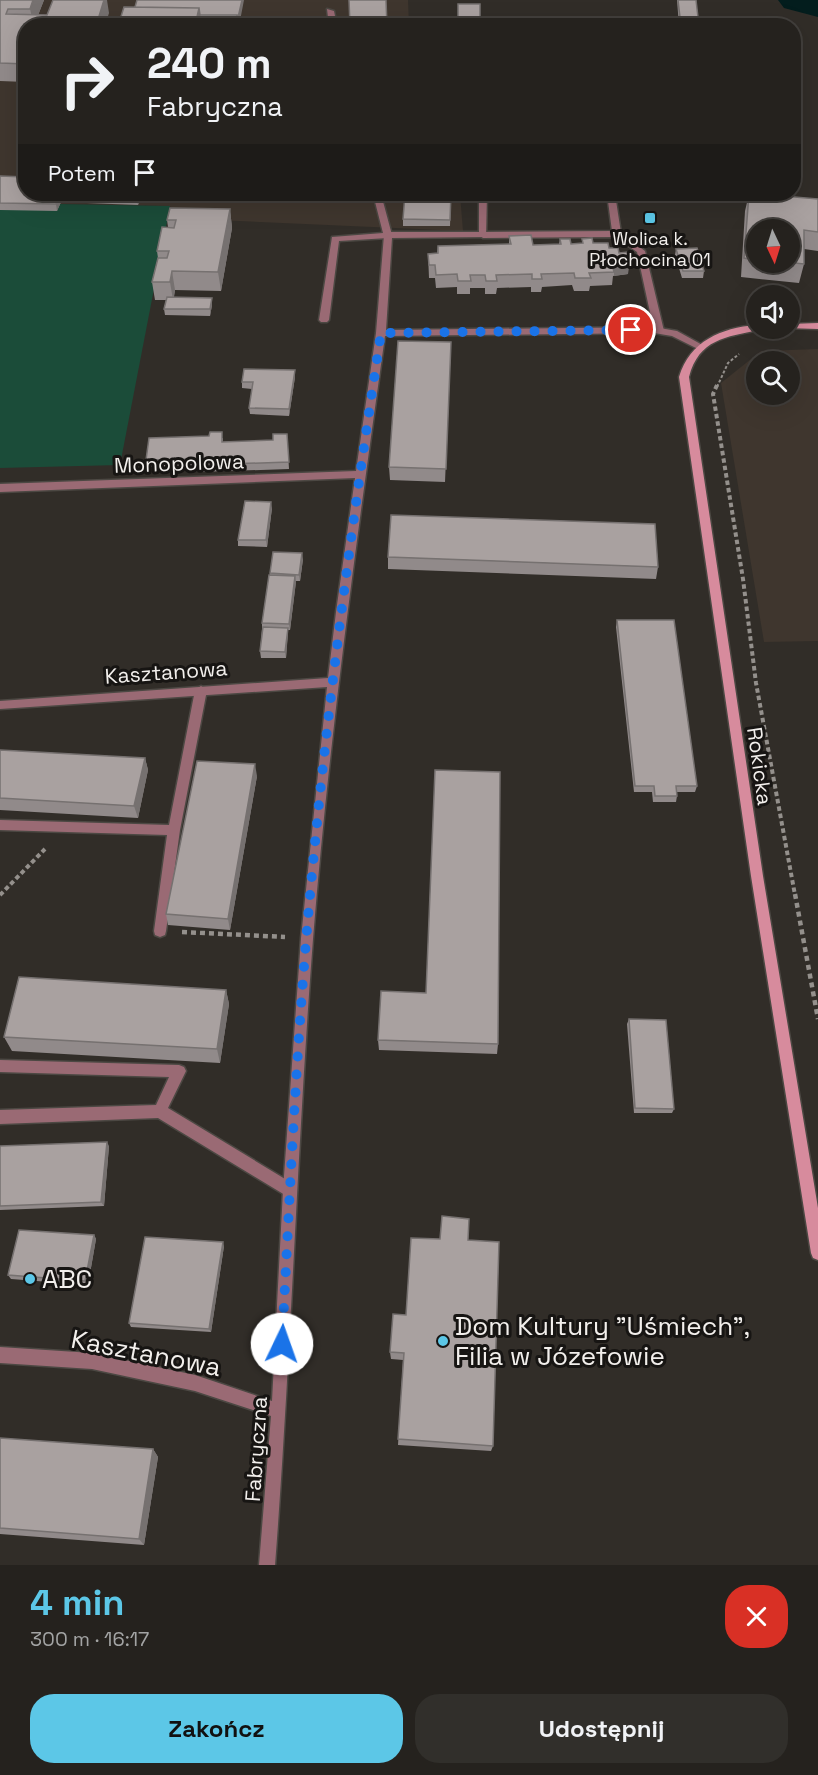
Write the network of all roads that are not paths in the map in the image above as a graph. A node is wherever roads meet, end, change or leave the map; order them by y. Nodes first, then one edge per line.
1 (330, 11) dead end
2 (331, 18) edge
3 (379, 201) edge
4 (483, 201) edge
5 (612, 201) edge
6 (617, 234) junction
7 (388, 235) junction
8 (483, 235) junction
9 (324, 320) dead end
10 (818, 326) edge
11 (800, 327) edge
12 (746, 330) edge
13 (659, 331) junction
14 (381, 333) junction
15 (701, 347) junction
16 (359, 474) junction
17 (0, 488) edge
18 (334, 682) junction
19 (201, 690) junction
20 (0, 705) edge
21 (0, 825) edge
22 (174, 830) junction
23 (160, 931) road end
24 (0, 1066) edge
25 (160, 1111) junction
26 (0, 1117) edge
27 (290, 1190) junction
28 (818, 1253) edge
29 (0, 1355) edge
30 (279, 1411) junction
31 (267, 1565) edge

1 - 2 street
3 - 7 street, Fabryczna
4 - 8 street
5 - 6 street
6 - 8 street
6 - 13 street
7 - 8 street
7 - 9 street
7 - 14 street, Fabryczna
10 - 11 main road
12 - 15 main road
13 - 14 street
13 - 15 street
14 - 16 street, Fabryczna
15 - 28 main road, Rokicka
16 - 17 street, Monopolowa
16 - 18 street, Fabryczna
18 - 19 street, Kasztanowa
18 - 27 street, Fabryczna
19 - 20 street, Kasztanowa
19 - 22 street
21 - 22 street
22 - 23 street
24 - 25 street
25 - 26 street
25 - 27 street
27 - 30 street, Fabryczna
29 - 30 street, Kasztanowa
30 - 31 street, Fabryczna

